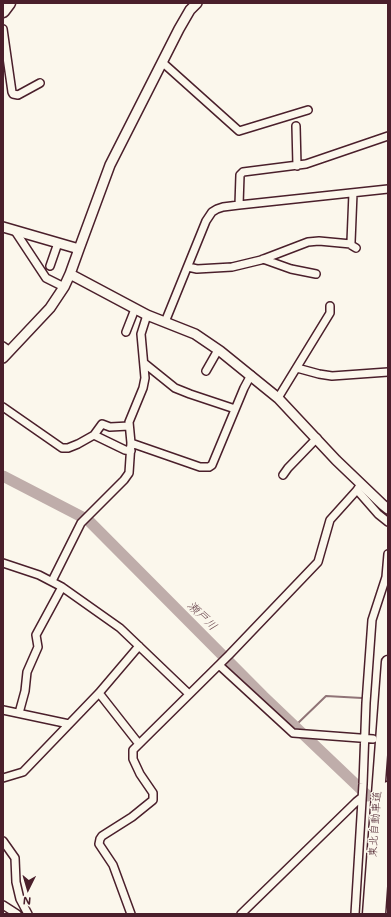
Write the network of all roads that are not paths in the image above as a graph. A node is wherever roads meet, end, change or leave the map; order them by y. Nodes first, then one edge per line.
1 (9, 3) edge
2 (197, 3) edge
3 (3, 10) edge
4 (3, 29) edge
5 (162, 62) junction
6 (40, 83) dead end
7 (308, 110) dead end
8 (296, 126) dead end
9 (388, 136) edge
10 (297, 166) junction
11 (388, 186) edge
12 (353, 193) junction
13 (239, 205) junction
14 (3, 227) edge
15 (16, 231) junction
16 (58, 243) junction
17 (79, 249) junction
18 (263, 259) junction
19 (50, 266) dead end
20 (188, 267) junction
21 (70, 274) junction
22 (316, 274) dead end
23 (64, 287) junction
24 (330, 306) dead end
25 (135, 309) junction
26 (147, 315) junction
27 (165, 322) junction
28 (126, 332) dead end
29 (7, 348) edge
30 (218, 350) junction
31 (3, 358) edge
32 (144, 363) junction
33 (297, 368) junction
34 (206, 371) dead end
35 (388, 372) edge
36 (251, 375) junction
37 (278, 398) junction
38 (3, 407) edge
39 (235, 409) junction
40 (129, 426) junction
41 (94, 435) junction
42 (317, 438) junction
43 (131, 443) junction
44 (131, 451) junction
45 (283, 475) dead end
46 (359, 487) junction
47 (388, 509) edge
48 (388, 522) edge
49 (388, 554) edge
50 (3, 563) edge
51 (52, 580) junction
52 (62, 587) junction
53 (139, 646) junction
54 (224, 660) junction
55 (388, 662) edge
56 (99, 693) junction
57 (189, 694) junction
58 (3, 710) edge
59 (19, 713) junction
60 (69, 724) junction
61 (365, 739) junction
62 (373, 740) dead end
63 (139, 744) junction
64 (3, 778) edge
65 (388, 788) edge
66 (362, 797) junction
67 (3, 841) edge
68 (3, 905) edge
69 (17, 914) edge
70 (28, 914) edge
71 (132, 914) edge
72 (241, 914) edge
73 (355, 914) edge
74 (369, 914) edge
75 (379, 914) edge

1 - 3 highway
2 - 5 street
4 - 6 street
5 - 7 street
5 - 17 street
8 - 10 street
9 - 10 street
10 - 13 street
11 - 12 street
12 - 13 street
12 - 18 street
13 - 20 street
14 - 15 street
15 - 16 street
15 - 23 street
16 - 17 street
16 - 19 street
17 - 21 street
18 - 20 street
18 - 22 street
20 - 27 street
21 - 23 street
21 - 25 street
23 - 29 street
24 - 33 street
25 - 26 street
25 - 28 street
26 - 27 street
26 - 32 street
27 - 30 street
29 - 31 street
30 - 34 street
30 - 36 street
32 - 39 street
32 - 40 street
33 - 35 street
33 - 37 street
36 - 37 street
36 - 39 street
37 - 42 street
38 - 41 street
39 - 43 street
40 - 41 street
40 - 43 street
41 - 44 street
42 - 45 street
42 - 46 street
43 - 44 street
44 - 51 street
46 - 47 street
46 - 48 street
46 - 54 street
49 - 61 street
50 - 51 street
51 - 52 street
52 - 53 street
52 - 59 street
53 - 56 street
53 - 57 street
54 - 57 street
54 - 61 street
55 - 74 highway, 東北自動車道
56 - 60 street
56 - 63 street
57 - 63 street
58 - 59 street
59 - 60 street
60 - 64 street
61 - 62 street
61 - 66 street
63 - 71 street
65 - 75 highway, 東北自動車道
66 - 72 street
66 - 73 street
67 - 70 street
68 - 69 street

